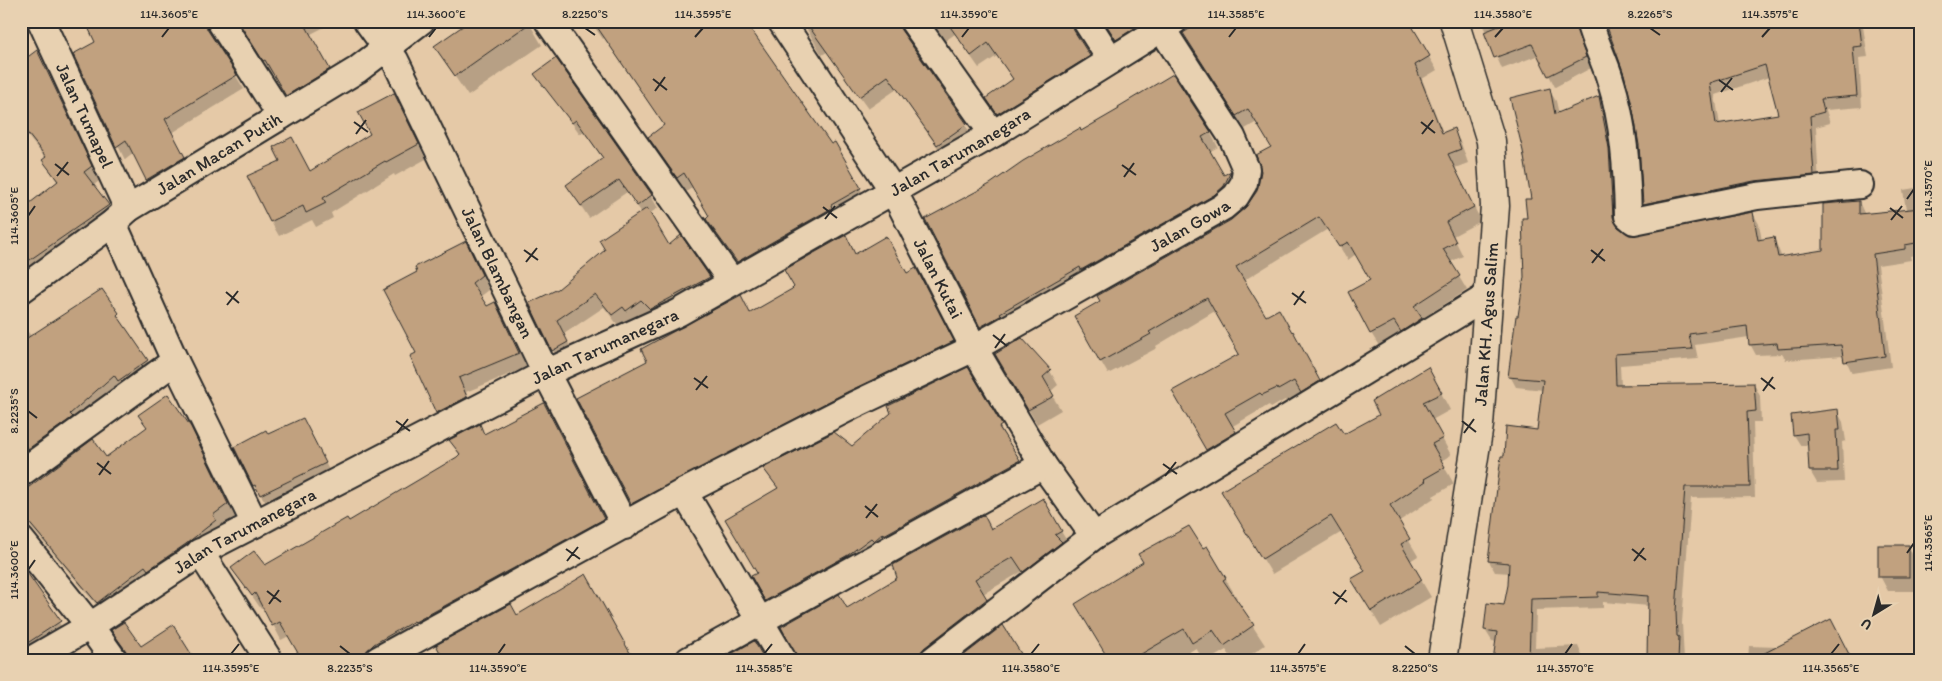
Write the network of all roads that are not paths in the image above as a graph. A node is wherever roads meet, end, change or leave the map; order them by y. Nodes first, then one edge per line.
1 (41, 21) edge
2 (220, 21) edge
3 (367, 21) edge
4 (421, 21) edge
5 (548, 21) edge
6 (781, 21) edge
7 (913, 21) edge
8 (1086, 21) edge
9 (1454, 21) edge
10 (1589, 21) edge
11 (1168, 25) edge
12 (385, 49) junction
13 (1111, 60) junction
14 (281, 116) junction
15 (993, 134) junction
16 (1860, 185) dead end
17 (894, 192) junction
18 (120, 216) junction
19 (732, 282) junction
20 (21, 290) edge
21 (1486, 297) junction
22 (974, 348) junction
23 (175, 361) junction
24 (546, 373) junction
25 (1043, 465) junction
26 (21, 473) edge
27 (684, 492) junction
28 (255, 524) junction
29 (624, 526) junction
30 (1094, 536) junction
31 (21, 540) edge
32 (200, 552) junction
33 (761, 622) junction
34 (90, 626) junction
35 (31, 660) edge
36 (114, 660) edge
37 (268, 660) edge
38 (378, 660) edge
39 (689, 660) edge
40 (783, 660) edge
41 (933, 660) edge
42 (1442, 660) edge

1 - 18 street, Jalan Tumapel
2 - 14 street
3 - 12 street, Jalan Blambangan
4 - 12 street, Jalan Macan Putih
5 - 19 street
6 - 17 street, Jalan Kutai
7 - 15 street
8 - 13 street
9 - 21 street, Jalan KH. Agus Salim
10 - 16 street
11 - 13 street, Jalan Tarumanegara
11 - 22 street, Jalan Gowa
12 - 14 street, Jalan Macan Putih
12 - 24 street, Jalan Blambangan
13 - 15 street, Jalan Tarumanegara
14 - 18 street, Jalan Macan Putih
15 - 17 street, Jalan Tarumanegara
17 - 19 street, Jalan Tarumanegara
17 - 22 street, Jalan Kutai
18 - 20 street, Jalan Macan Putih
18 - 23 street, Jalan Tumapel
19 - 24 street, Jalan Tarumanegara
21 - 30 street
21 - 42 street, Jalan KH. Agus Salim
22 - 25 street, Jalan Kutai
22 - 27 street, Jalan Gowa
23 - 26 street
23 - 28 street, Jalan Tumapel
24 - 28 street, Jalan Tarumanegara
24 - 29 street, Jalan Blambangan
25 - 30 street, Jalan Kutai
25 - 33 street
27 - 29 street, Jalan Gowa
27 - 33 street
28 - 32 street, Jalan Tarumanegara
29 - 38 street, Jalan Gowa
30 - 41 street
31 - 34 street
32 - 34 street, Jalan Tarumanegara
32 - 37 street
33 - 39 street
33 - 40 street
34 - 35 street, Jalan Tarumanegara
34 - 36 street

